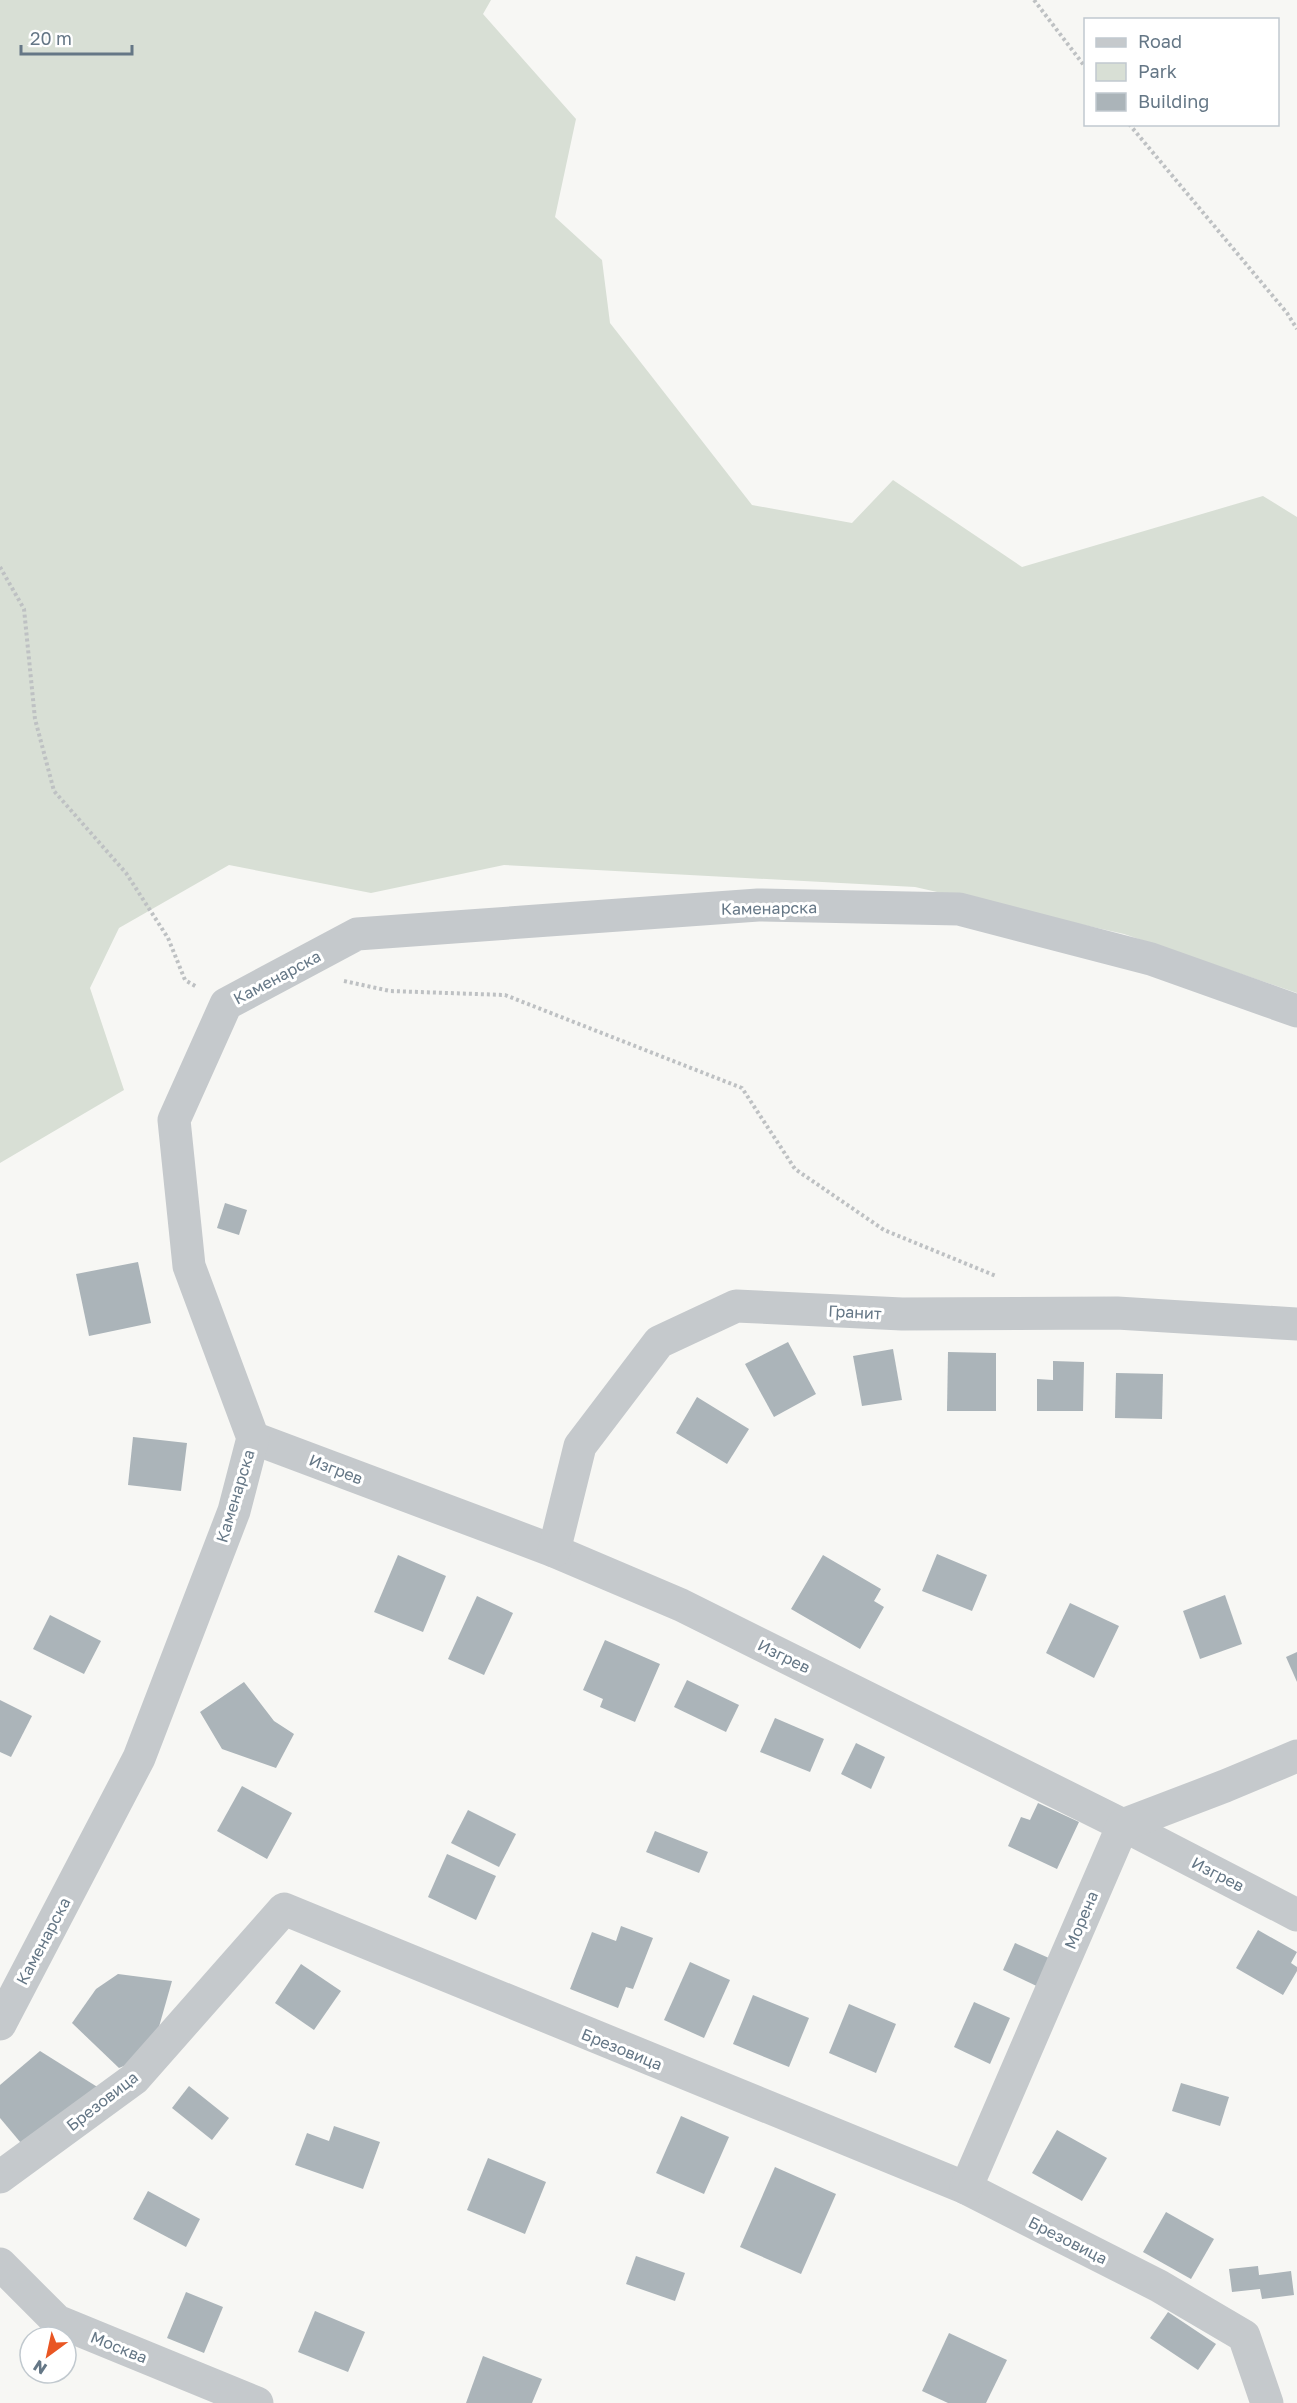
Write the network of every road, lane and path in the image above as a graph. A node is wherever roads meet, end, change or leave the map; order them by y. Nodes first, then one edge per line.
1 (1034, 0) edge
2 (1084, 65) edge
3 (1131, 126) edge
4 (1297, 329) edge
5 (0, 567) edge
6 (291, 970) junction
7 (226, 1004) junction
8 (1297, 1011) edge
9 (1000, 1277) dead end
10 (1297, 1324) edge
11 (253, 1437) junction
12 (554, 1551) junction
13 (1297, 1756) edge
14 (1123, 1825) junction
15 (1297, 1915) edge
16 (0, 2024) edge
17 (0, 2176) edge
18 (966, 2188) junction
19 (0, 2264) edge
20 (257, 2403) edge
21 (1268, 2403) edge

1 - 2 path
3 - 4 path
5 - 7 path
6 - 7 street, Каменарска
6 - 8 street, Каменарска
6 - 9 path
7 - 11 street, Каменарска
10 - 12 street, Гранит
11 - 12 street, Изгрев
11 - 16 street, Каменарска
12 - 14 street, Изгрев
13 - 14 street
14 - 15 street, Изгрев
14 - 18 street, Морена
17 - 18 street, Брезовица
18 - 21 street, Брезовица
19 - 20 street, Москва

